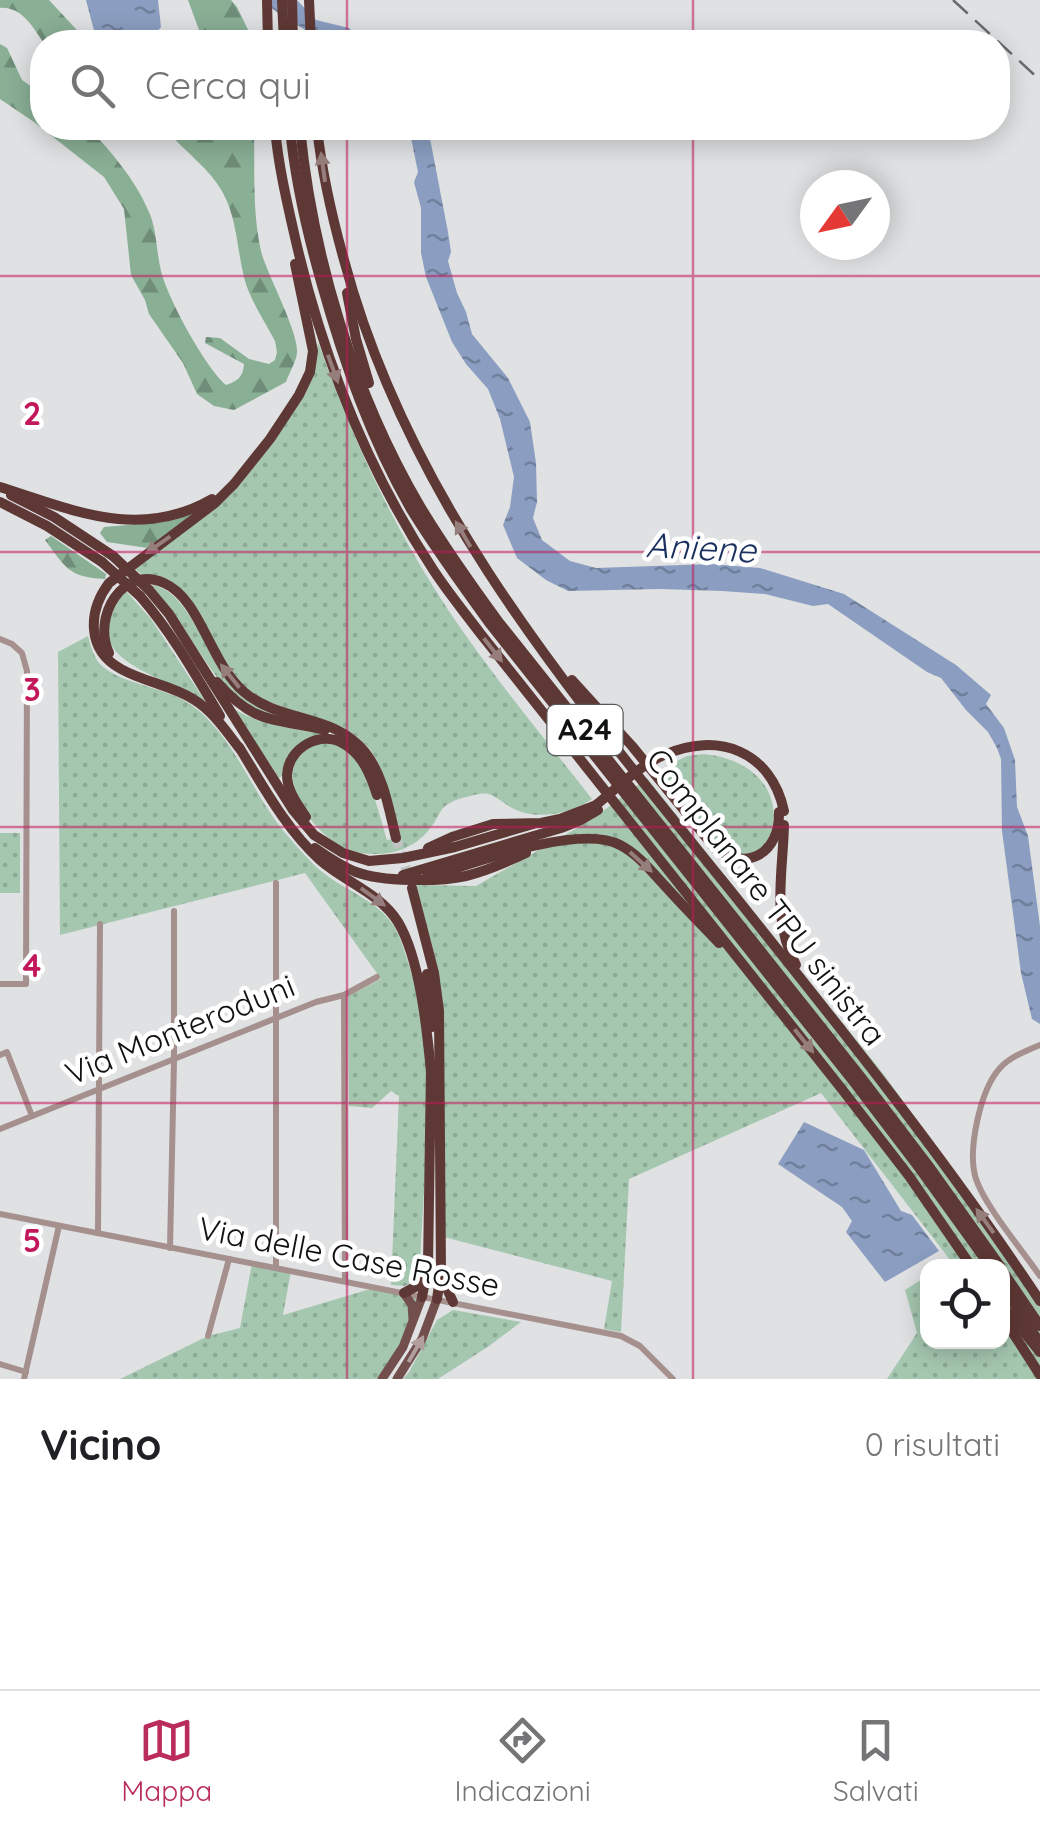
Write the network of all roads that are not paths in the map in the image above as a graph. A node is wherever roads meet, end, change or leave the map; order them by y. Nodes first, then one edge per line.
1 (268, 0) edge
2 (282, 0) edge
3 (292, 0) edge
4 (309, 0) edge
5 (268, 30) edge
6 (283, 30) edge
7 (293, 30) edge
8 (310, 30) edge
9 (277, 140) edge
10 (292, 140) edge
11 (302, 140) edge
12 (320, 140) edge
13 (281, 173) junction
14 (332, 215) junction
15 (395, 460) junction
16 (234, 484) junction
17 (0, 488) edge
18 (0, 502) edge
19 (108, 559) junction
20 (144, 593) junction
21 (517, 614) junction
22 (0, 639) edge
23 (203, 667) junction
24 (122, 670) junction
25 (346, 735) junction
26 (240, 749) junction
27 (597, 808) junction
28 (782, 812) junction
29 (297, 836) junction
30 (324, 843) junction
31 (388, 879) junction
32 (276, 883) dead end
33 (174, 911) dead end
34 (100, 924) dead end
35 (378, 977) dead end
36 (0, 984) edge
37 (764, 991) junction
38 (344, 995) junction
39 (826, 1012) junction
40 (277, 1018) junction
41 (1036, 1047) edge
42 (0, 1055) edge
43 (174, 1060) junction
44 (432, 1072) junction
45 (98, 1090) junction
46 (32, 1116) junction
47 (0, 1128) edge
48 (0, 1214) edge
49 (59, 1226) junction
50 (98, 1234) junction
51 (170, 1248) junction
52 (229, 1259) junction
53 (968, 1259) edge
54 (985, 1259) edge
55 (995, 1259) edge
56 (428, 1265) junction
57 (276, 1268) junction
58 (441, 1272) junction
59 (1040, 1276) edge
60 (344, 1281) junction
61 (1010, 1281) edge
62 (404, 1293) junction
63 (422, 1296) junction
64 (1010, 1298) edge
65 (437, 1299) junction
66 (1040, 1301) edge
67 (453, 1302) junction
68 (1010, 1314) edge
69 (432, 1316) junction
70 (413, 1326) junction
71 (1040, 1326) edge
72 (1010, 1328) edge
73 (208, 1336) dead end
74 (1040, 1343) edge
75 (1040, 1352) edge
76 (0, 1364) edge
77 (1040, 1375) edge
78 (25, 1376) edge
79 (382, 1379) edge
80 (396, 1379) edge
81 (672, 1379) edge

1 - 5 highway
2 - 6 highway
3 - 7 highway
4 - 8 highway
9 - 13 highway
10 - 54 highway, A24
11 - 15 highway, A24
14 -> 12 highway, Complanare TPU sinistra
13 - 16 highway
13 -> 37 highway
14 - 15 highway
21 -> 14 highway, Complanare TPU sinistra
15 - 55 highway, A24
16 - 17 highway
16 -> 24 highway
17 - 19 highway
18 - 19 highway
19 - 20 highway, bridge
20 - 23 highway
20 - 26 highway
21 - 28 highway
21 - 39 highway, Complanare TPU sinistra
22 - 36 street
23 - 25 highway
23 - 30 highway
25 -> 24 highway
24 - 26 highway
25 - 30 highway
26 - 29 highway
27 - 28 highway, bridge
27 - 30 highway
27 - 31 highway
28 - 39 highway
29 - 31 highway
29 -> 44 highway
31 -> 37 highway
32 - 40 street
33 - 43 street
34 - 45 street
35 - 38 street, Via Monteroduni
37 -> 53 highway
38 - 40 street, Via Monteroduni
38 - 60 street
66 -> 39 highway, Complanare TPU sinistra
40 - 43 street, Via Monteroduni
40 - 57 street
41 - 59 street
42 - 46 street
43 - 45 street, Via Monteroduni
43 - 51 street
44 - 56 highway
44 - 58 highway
45 - 46 street, Via Monteroduni
45 - 50 street
46 - 47 street, Via Monteroduni
48 - 49 street, Via delle Case Rosse
49 - 50 street, Via delle Case Rosse
49 - 78 street
50 - 51 street, Via delle Case Rosse
51 - 52 street, Via delle Case Rosse
52 - 57 street, Via delle Case Rosse
52 - 73 street
56 - 62 highway
56 - 63 highway
57 - 60 street, Via delle Case Rosse
58 - 65 highway
58 - 67 highway
60 - 62 street, Via delle Case Rosse
61 - 71 highway, A24
62 - 63 street, Via delle Case Rosse
62 - 70 main road
63 - 65 street, Via delle Case Rosse
63 - 70 main road
64 - 74 highway
65 - 67 street, Via delle Case Rosse
65 - 69 main road
67 - 69 main road
67 - 81 street, Via delle Case Rosse
68 - 75 highway
80 -> 69 main road
70 - 79 main road
72 - 77 highway
76 - 78 street

